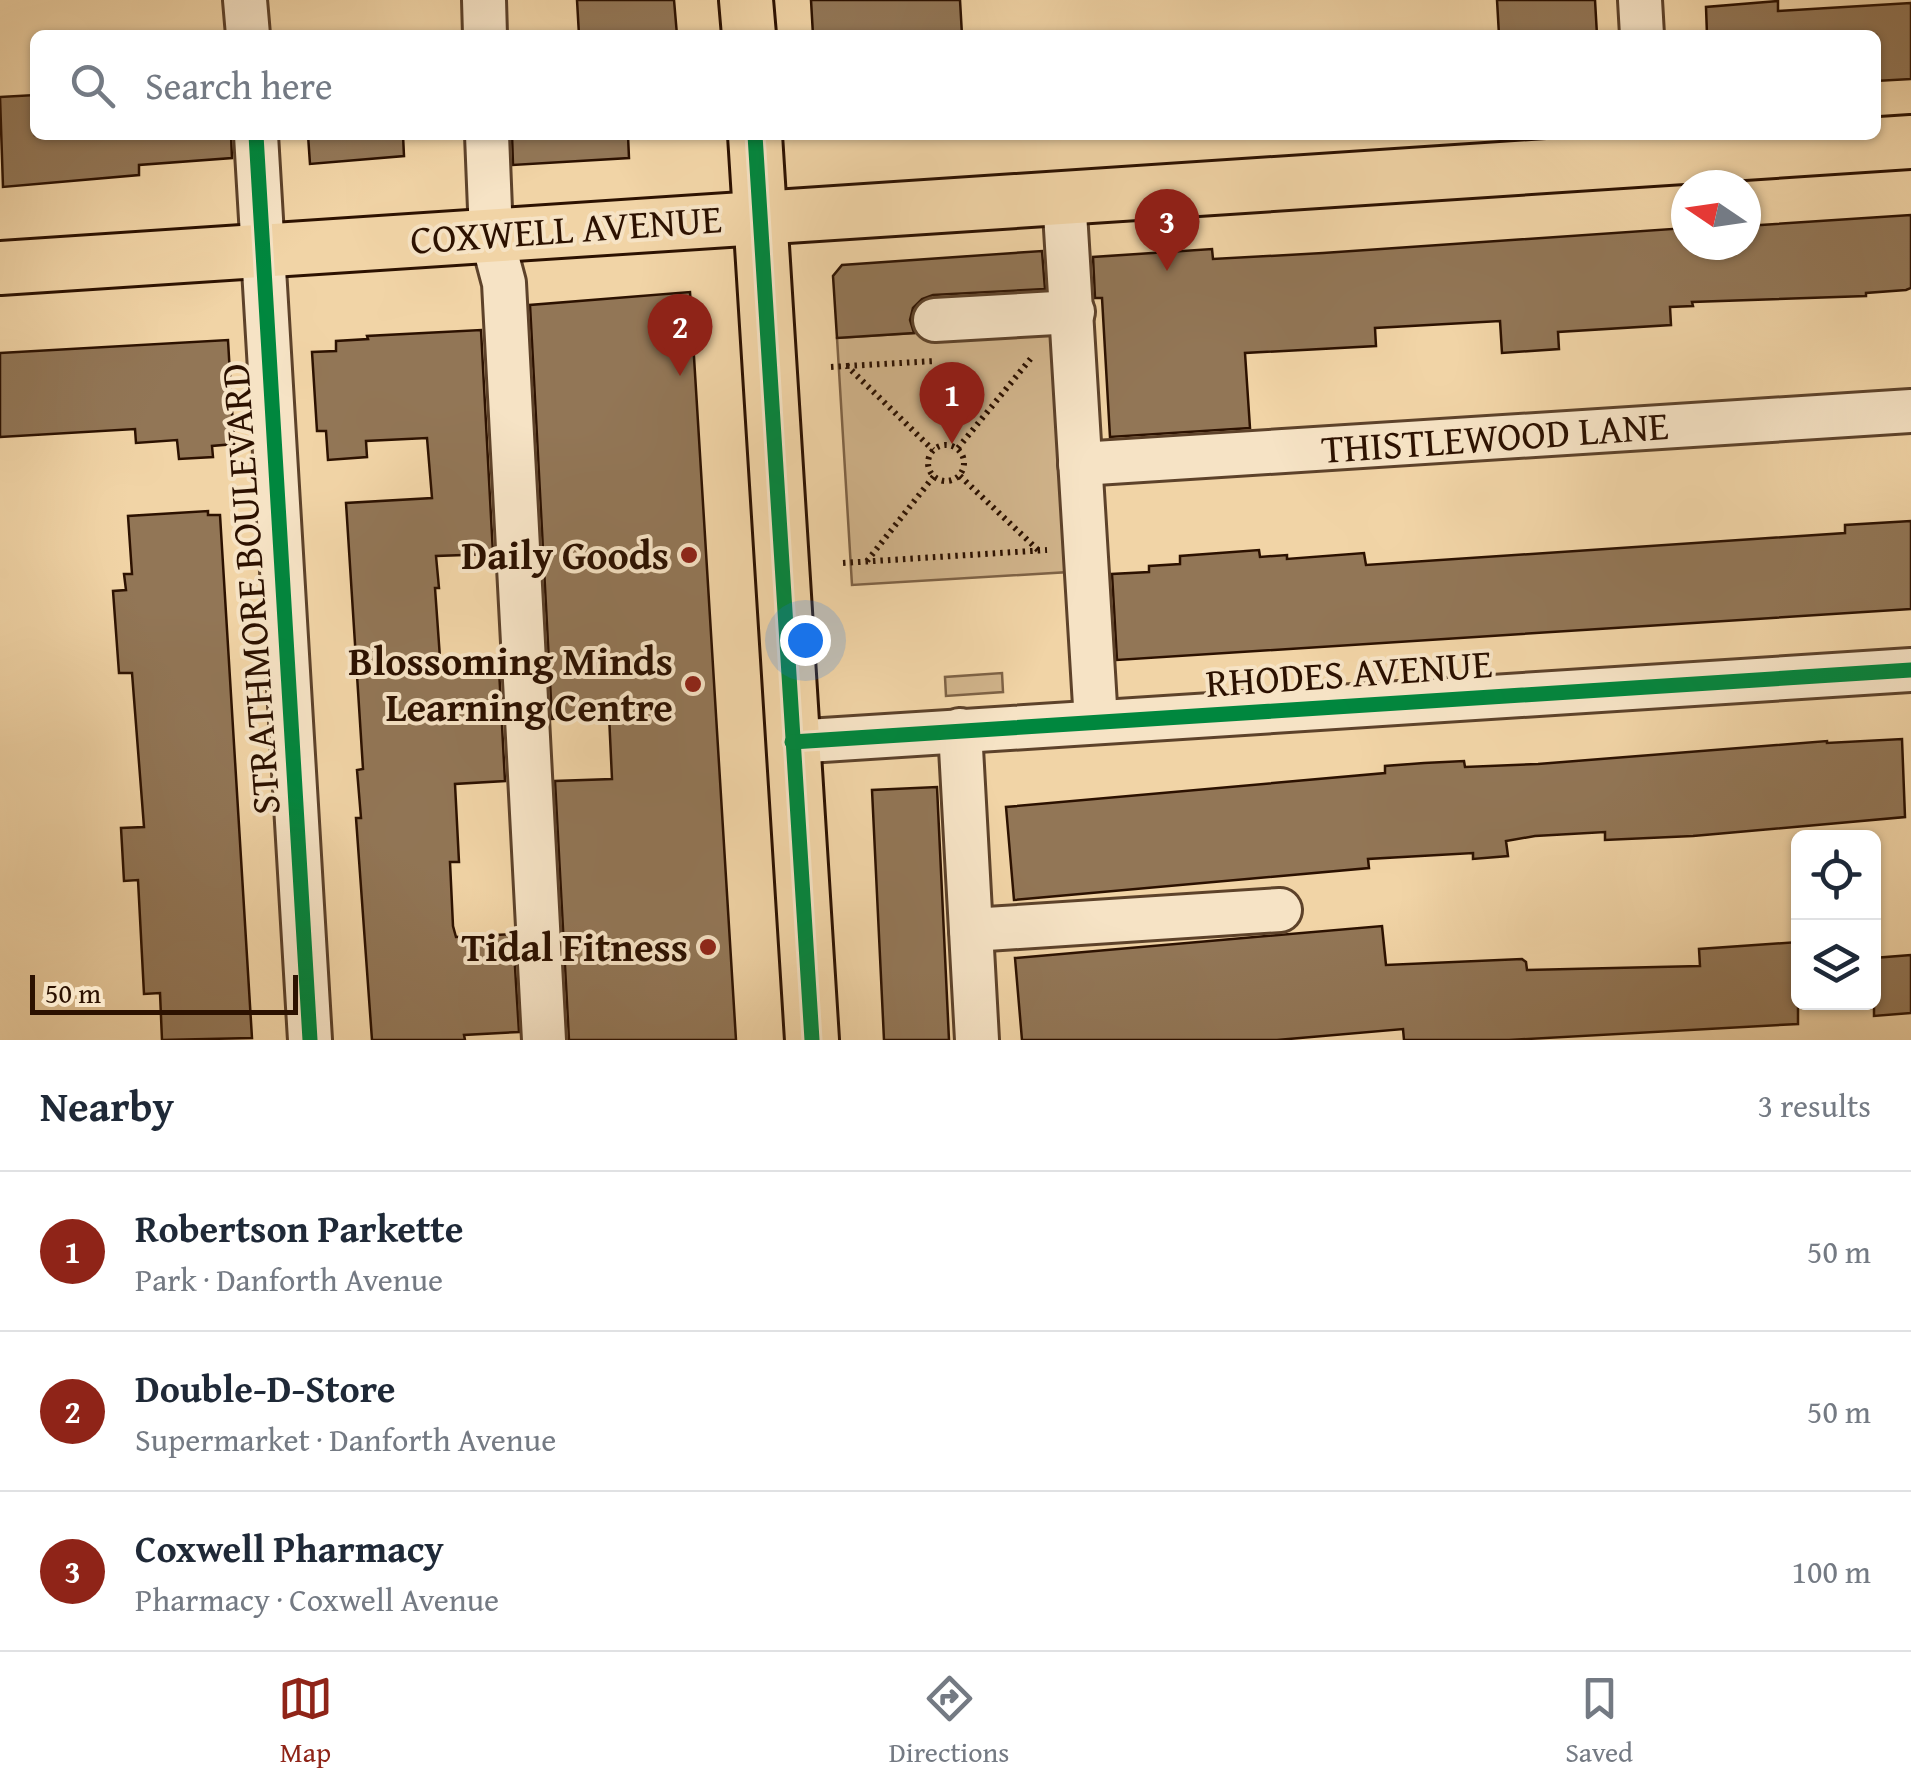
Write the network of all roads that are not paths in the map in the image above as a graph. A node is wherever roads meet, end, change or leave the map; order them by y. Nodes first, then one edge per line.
1 (245, 0) edge
2 (484, 0) edge
3 (746, 0) edge
4 (1640, 0) edge
5 (248, 30) edge
6 (485, 30) edge
7 (748, 30) edge
8 (1642, 30) edge
9 (256, 140) edge
10 (487, 140) edge
11 (755, 140) edge
12 (1911, 142) edge
13 (1650, 148) edge
14 (1064, 196) junction
15 (761, 217) junction
16 (490, 234) junction
17 (263, 250) junction
18 (0, 268) edge
19 (1073, 312) junction
20 (935, 320) dead end
21 (1911, 411) edge
22 (1080, 464) junction
23 (1911, 670) edge
24 (1096, 722) junction
25 (960, 730) junction
26 (792, 742) junction
27 (1280, 910) dead end
28 (970, 930) junction
29 (310, 1040) edge
30 (544, 1040) edge
31 (812, 1040) edge
32 (977, 1040) edge

1 - 5 street
2 - 6 street
3 - 7 main road
4 - 8 street
9 - 17 street, STRATHMORE BOULEVARD
10 - 16 street
11 - 15 main road
12 - 13 main road, COXWELL AVENUE
13 - 14 main road, COXWELL AVENUE
14 - 15 main road, COXWELL AVENUE
14 - 19 street
15 - 16 main road, COXWELL AVENUE
15 - 26 main road
16 - 17 main road, COXWELL AVENUE
16 - 30 street
17 - 18 main road, COXWELL AVENUE
17 - 29 street, STRATHMORE BOULEVARD
19 - 20 street
19 - 22 street
21 - 22 street, THISTLEWOOD LANE
22 - 24 street
23 - 24 street, RHODES AVENUE
24 - 25 street, RHODES AVENUE
25 - 26 street, RHODES AVENUE
25 - 28 street
26 - 31 main road
27 - 28 street
28 - 32 street

